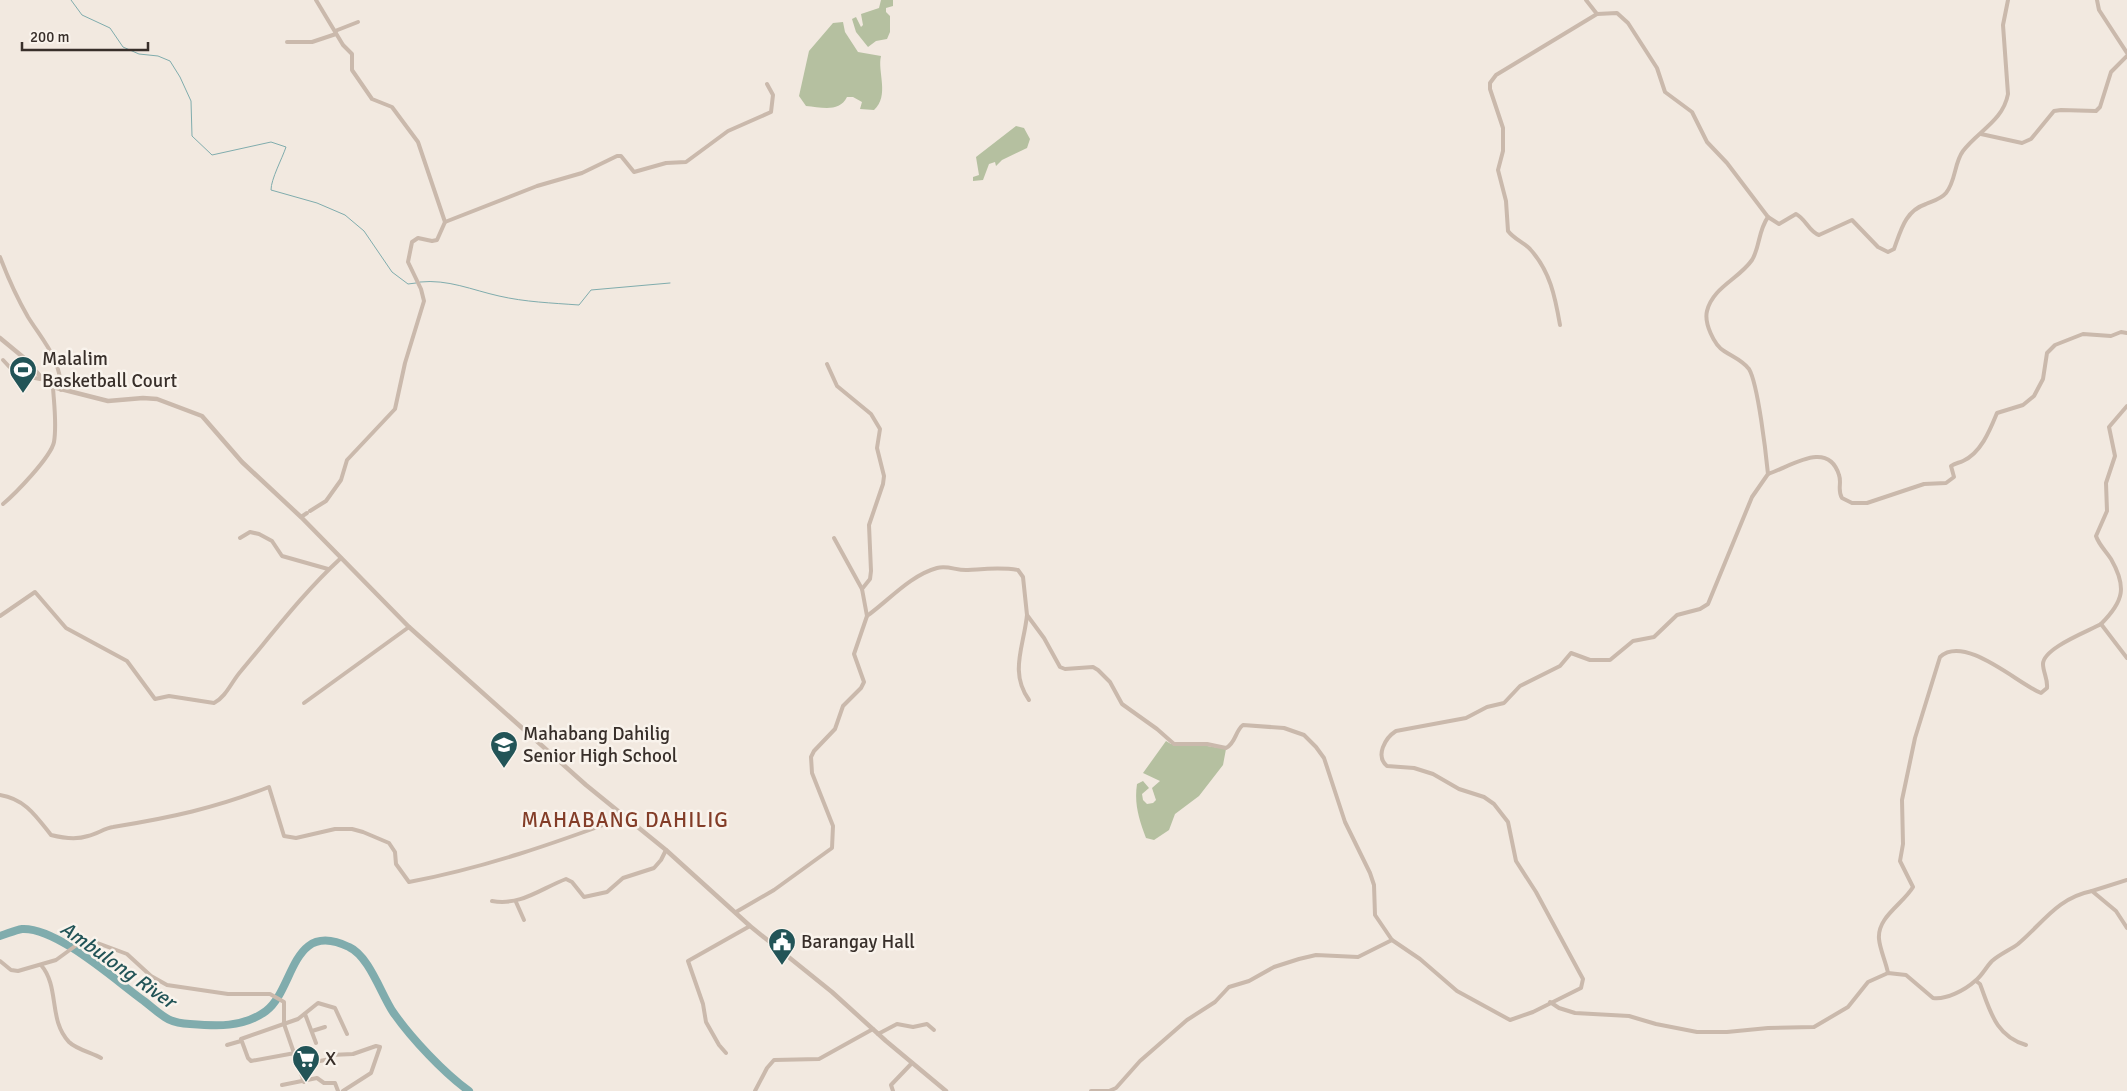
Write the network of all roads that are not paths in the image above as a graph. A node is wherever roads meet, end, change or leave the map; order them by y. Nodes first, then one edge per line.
1 (316, 0) edge
2 (1586, 0) edge
3 (2008, 0) edge
4 (2097, 0) edge
5 (1597, 14) junction
6 (358, 22) dead end
7 (335, 33) junction
8 (287, 42) dead end
9 (2127, 54) edge
10 (767, 84) dead end
11 (1981, 134) junction
12 (1768, 217) junction
13 (445, 222) junction
14 (0, 257) edge
15 (1560, 324) dead end
16 (2127, 333) edge
17 (0, 338) edge
18 (3, 360) dead end
19 (827, 364) dead end
20 (40, 379) junction
21 (53, 387) junction
22 (61, 390) junction
23 (2127, 406) edge
24 (1768, 474) junction
25 (3, 504) dead end
26 (301, 517) junction
27 (240, 538) dead end
28 (834, 538) dead end
29 (341, 558) junction
30 (328, 569) junction
31 (862, 589) junction
32 (1027, 615) junction
33 (0, 616) edge
34 (867, 616) junction
35 (2101, 624) junction
36 (409, 627) junction
37 (2127, 650) edge
38 (2122, 652) junction
39 (2127, 658) edge
40 (1029, 700) dead end
41 (304, 703) dead end
42 (0, 795) edge
43 (625, 817) junction
44 (666, 850) junction
45 (2127, 880) edge
46 (2092, 891) junction
47 (492, 901) dead end
48 (516, 902) junction
49 (736, 912) junction
50 (524, 920) dead end
51 (750, 926) junction
52 (2127, 928) edge
53 (1392, 940) junction
54 (0, 962) edge
55 (41, 965) junction
56 (1888, 973) junction
57 (1976, 981) junction
58 (1550, 1002) junction
59 (305, 1014) junction
60 (284, 1024) junction
61 (325, 1027) dead end
62 (873, 1029) junction
63 (934, 1030) dead end
64 (312, 1031) junction
65 (348, 1034) dead end
66 (878, 1034) junction
67 (241, 1041) junction
68 (316, 1043) dead end
69 (227, 1045) dead end
70 (2026, 1045) dead end
71 (295, 1053) junction
72 (726, 1053) dead end
73 (101, 1058) dead end
74 (912, 1063) junction
75 (300, 1065) junction
76 (304, 1082) junction
77 (282, 1085) dead end
78 (338, 1091) edge
79 (343, 1091) edge
80 (755, 1091) edge
81 (893, 1091) edge
82 (946, 1091) edge
83 (1090, 1091) edge

1 - 7 street
2 - 5 street
3 - 11 street
4 - 9 street
5 - 12 street
5 - 15 street
6 - 7 street
7 - 8 street
7 - 13 street
9 - 11 street
10 - 13 street
11 - 12 street
12 - 24 street
13 - 26 street
14 - 22 street
16 - 24 street
17 - 20 street
18 - 20 street
19 - 31 street
20 - 21 street
21 - 22 street
21 - 25 street
22 - 26 street
23 - 35 street
24 - 58 street
26 - 29 street
27 - 30 street
28 - 31 street
29 - 30 street
29 - 36 street
30 - 33 street
31 - 34 street
32 - 34 street
32 - 40 street
32 - 53 street
34 - 49 street
35 - 38 street
35 - 56 street
36 - 41 street
36 - 43 street
37 - 38 street
38 - 39 street
42 - 43 street
43 - 44 street
44 - 48 street
44 - 49 street
45 - 46 street
46 - 52 street
46 - 57 street
47 - 48 street
48 - 50 street
49 - 51 street
51 - 62 street
51 - 72 street
53 - 58 street
53 - 83 street
54 - 55 street
55 - 60 street
55 - 73 street
56 - 57 street
56 - 58 street
57 - 70 street
59 - 60 street
59 - 64 street
59 - 65 street
60 - 67 street
60 - 71 street
61 - 64 street
62 - 66 street
62 - 80 street
63 - 66 street
64 - 68 street
66 - 74 street
67 - 69 street
67 - 71 street
71 - 75 street
74 - 81 street
74 - 82 street
75 - 76 street
75 - 79 street
76 - 77 street
76 - 78 street

